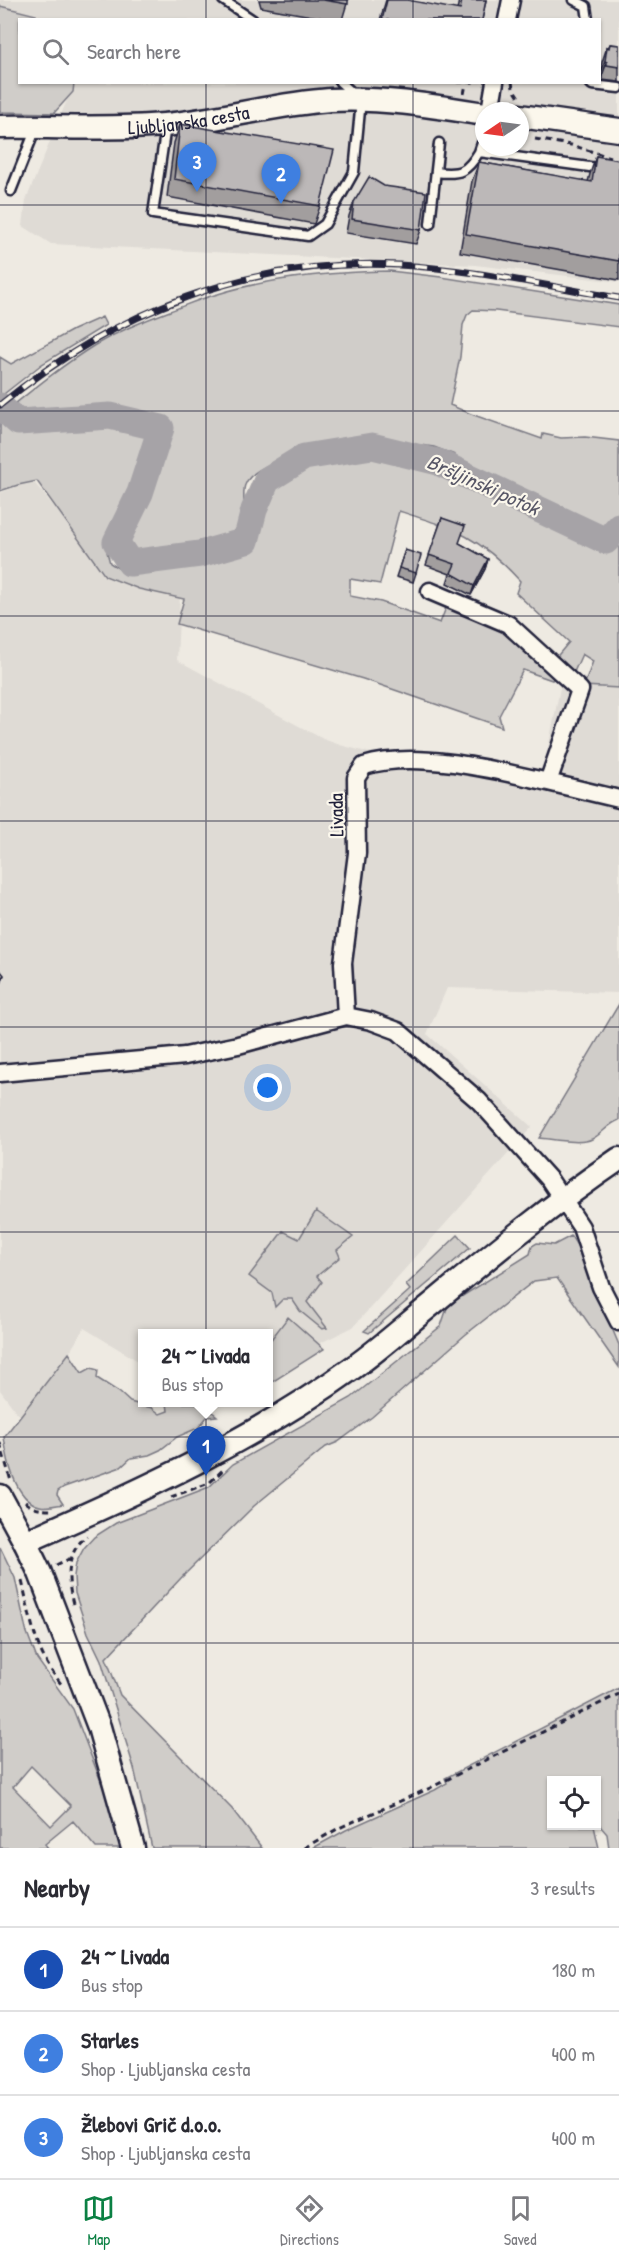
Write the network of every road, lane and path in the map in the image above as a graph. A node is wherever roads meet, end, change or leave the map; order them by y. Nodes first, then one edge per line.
1 (223, 0) edge
2 (511, 0) edge
3 (574, 0) edge
4 (239, 5) edge
5 (251, 18) edge
6 (507, 18) edge
7 (588, 18) edge
8 (342, 84) edge
9 (495, 84) edge
10 (513, 84) edge
11 (591, 84) edge
12 (619, 88) edge
13 (361, 100) junction
14 (492, 102) edge
15 (519, 102) edge
16 (475, 113) edge
17 (529, 119) edge
18 (529, 120) edge
19 (166, 125) junction
20 (0, 127) edge
21 (36, 128) junction
22 (619, 130) edge
23 (439, 143) dead end
24 (476, 156) edge
25 (508, 156) edge
26 (619, 159) edge
27 (619, 171) edge
28 (436, 172) junction
29 (11, 191) dead end
30 (430, 224) dead end
31 (430, 591) dead end
32 (548, 782) junction
33 (619, 799) edge
34 (346, 1016) junction
35 (0, 1073) edge
36 (619, 1159) edge
37 (563, 1201) junction
38 (619, 1322) edge
39 (0, 1443) edge
40 (11, 1493) edge
41 (52, 1510) dead end
42 (25, 1542) junction
43 (619, 1694) edge
44 (133, 1848) edge
45 (304, 1848) edge

1 - 4 lane
2 - 6 street
3 - 7 lane
4 - 5 lane
8 - 13 lane
9 - 14 street
10 - 15 path
11 - 12 lane
13 - 16 street, Ljubljanska cesta
13 - 19 street, Ljubljanska cesta
13 - 19 lane
17 - 22 street
18 - 26 path
19 - 21 street, Ljubljanska cesta
20 - 21 street, Ljubljanska cesta
21 - 29 lane
23 - 28 lane
24 - 28 lane
25 - 27 lane
28 - 30 lane
31 - 32 street
32 - 33 street
32 - 34 street, Livada
34 - 35 street
34 - 37 street
36 - 37 street
37 - 38 street
37 - 42 street
39 - 40 path
40 - 41 path
40 - 42 street
42 - 44 street
43 - 45 path

